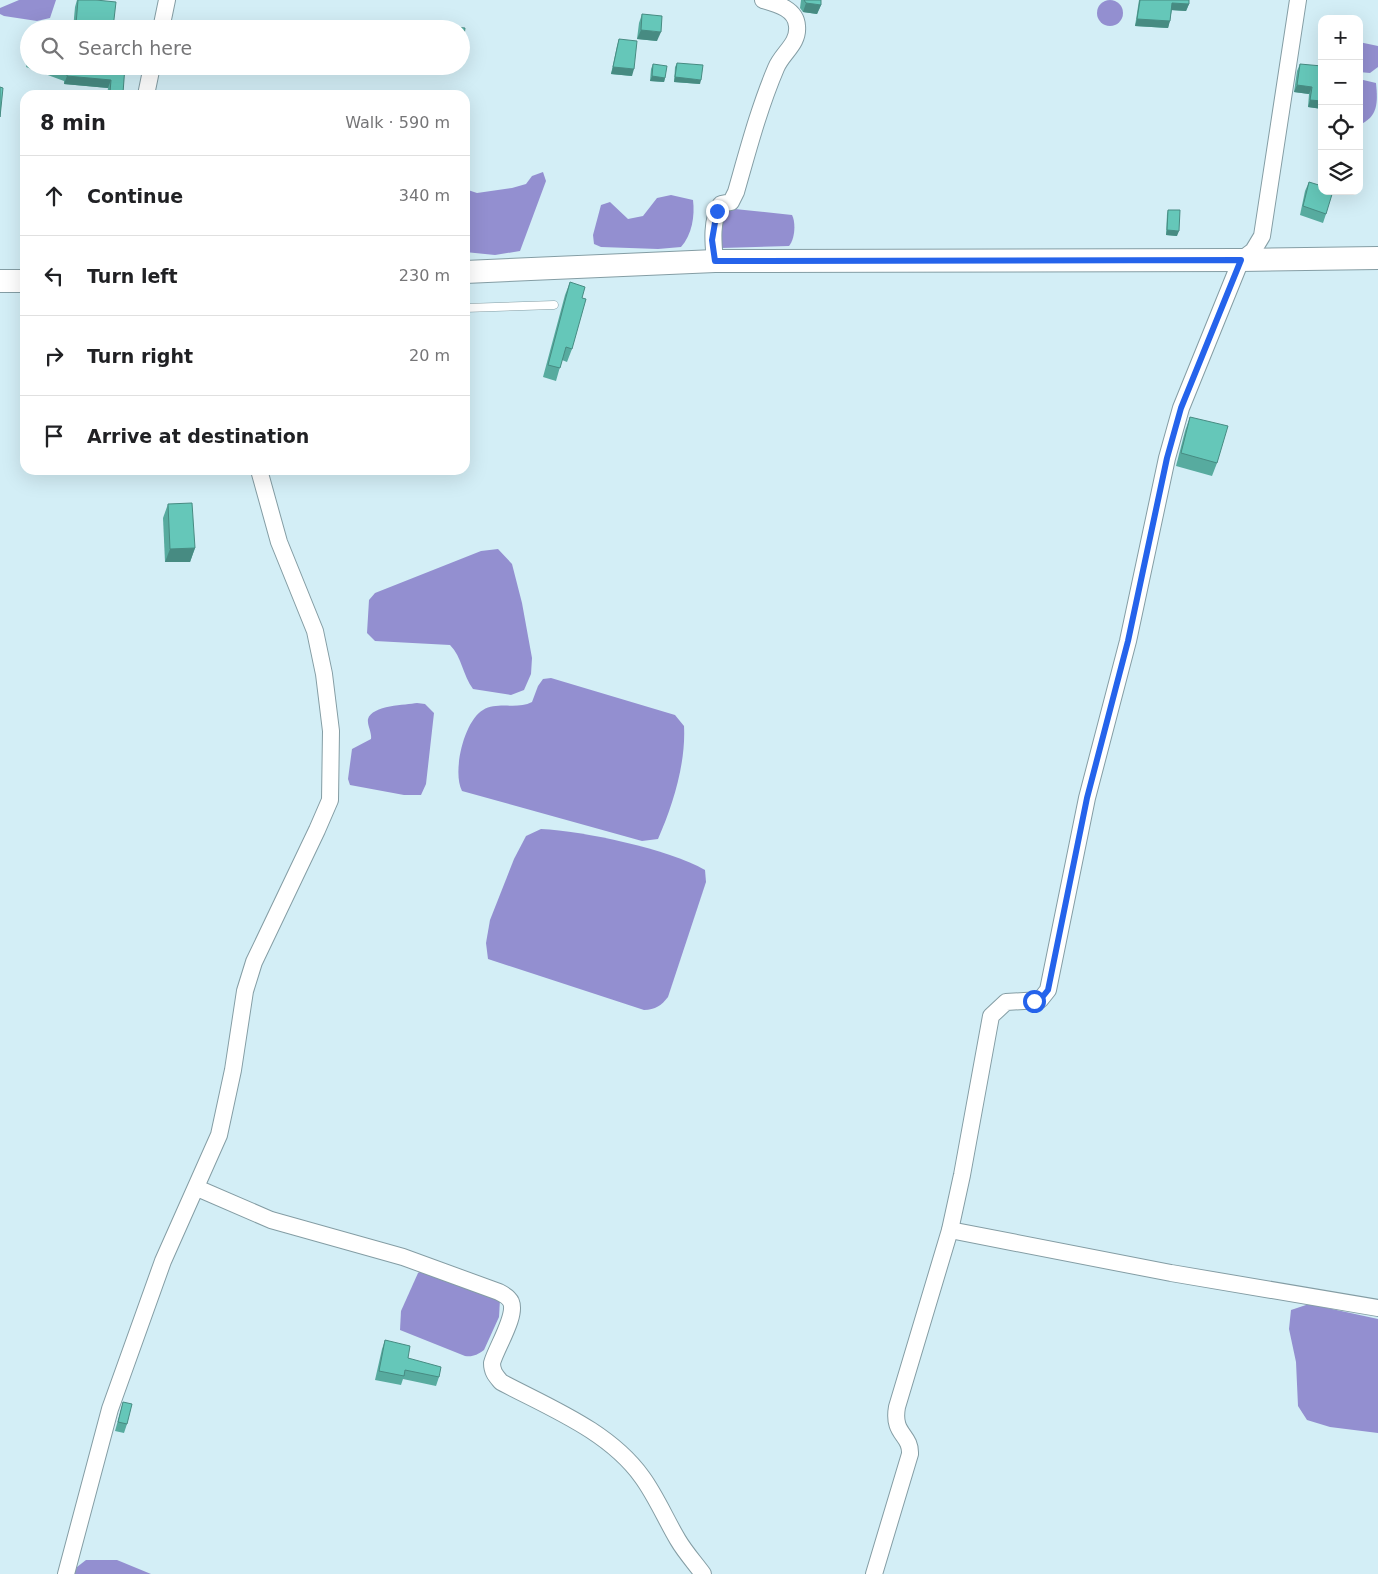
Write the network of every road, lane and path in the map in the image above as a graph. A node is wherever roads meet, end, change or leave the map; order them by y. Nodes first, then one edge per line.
1 (167, 0) edge
2 (763, 0) edge
3 (1298, 0) edge
4 (163, 20) edge
5 (150, 75) edge
6 (147, 90) edge
7 (1378, 258) edge
8 (1241, 260) junction
9 (715, 261) junction
10 (470, 272) edge
11 (0, 281) edge
12 (20, 281) edge
13 (554, 305) dead end
14 (470, 308) edge
15 (260, 475) edge
16 (197, 1188) junction
17 (950, 1230) junction
18 (1378, 1308) edge
19 (66, 1574) edge
20 (703, 1574) edge
21 (874, 1574) edge

1 - 4 street
2 - 9 street
3 - 8 street
5 - 6 street
7 - 8 main road
8 - 9 main road
8 - 17 street
9 - 10 main road
11 - 12 main road
13 - 14 lane
15 - 16 street
16 - 19 street
16 - 20 street
17 - 18 street
17 - 21 street

